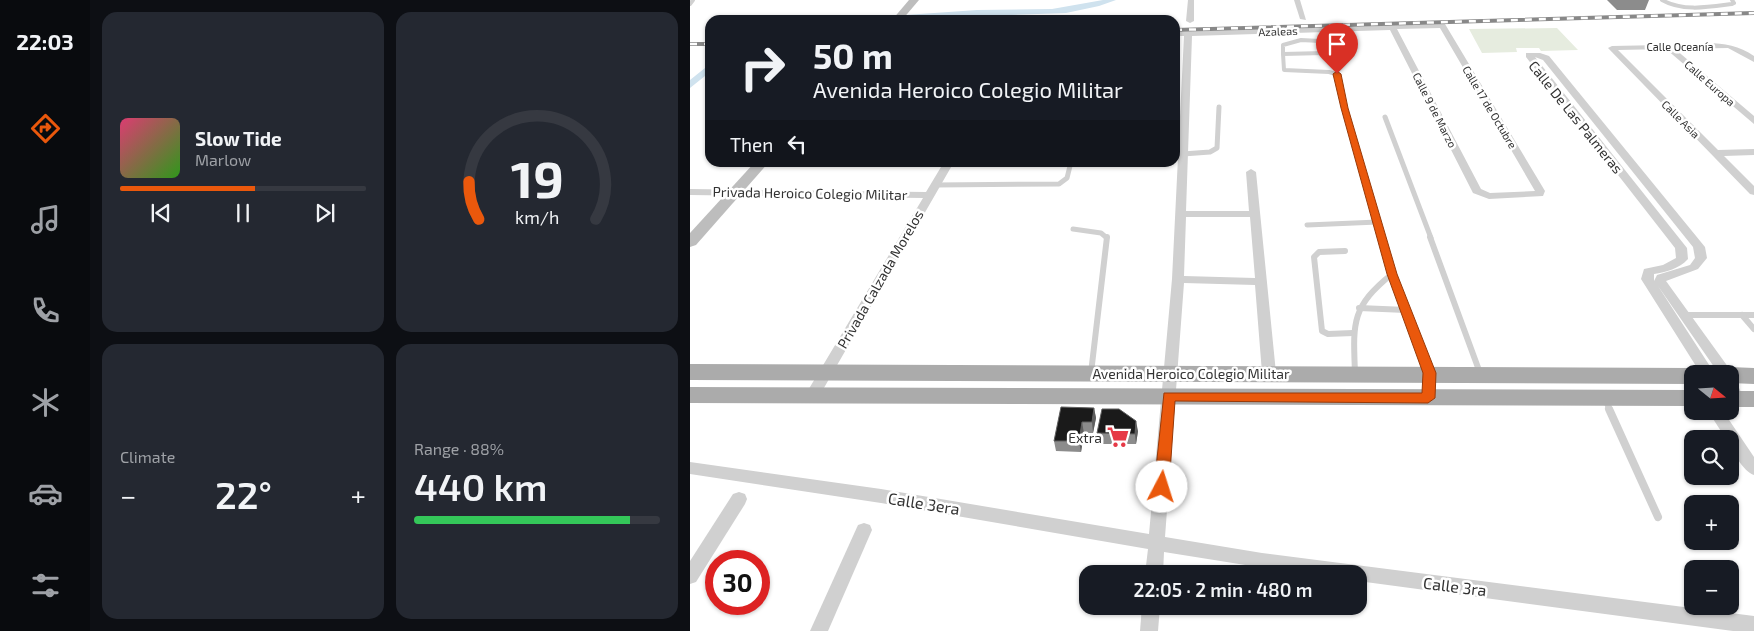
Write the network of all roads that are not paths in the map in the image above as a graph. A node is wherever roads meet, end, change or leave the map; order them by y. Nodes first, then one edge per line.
1 (693, 0) edge
2 (914, 0) edge
3 (1190, 0) edge
4 (1298, 0) edge
5 (1662, 0) edge
6 (1732, 0) edge
7 (690, 4) edge
8 (901, 15) edge
9 (1304, 18) dead end
10 (1190, 21) dead end
11 (1442, 26) joint
12 (1394, 28) junction
13 (1180, 34) edge
14 (1188, 34) junction
15 (1666, 45) junction
16 (1617, 46) joint
17 (1283, 54) junction
18 (1754, 60) edge
19 (1219, 106) dead end
20 (1384, 116) dead end
21 (1754, 121) edge
22 (1605, 130) junction
23 (1588, 131) junction
24 (1754, 152) edge
25 (1715, 153) junction
26 (1183, 154) junction
27 (758, 167) edge
28 (946, 167) edge
29 (1070, 167) edge
30 (1251, 172) dead end
31 (933, 190) junction
32 (690, 192) edge
33 (736, 192) junction
34 (1477, 192) joint
35 (1754, 192) edge
36 (1181, 214) junction
37 (1256, 214) junction
38 (1378, 222) junction
39 (1307, 225) dead end
40 (1073, 229) dead end
41 (690, 242) edge
42 (1345, 251) dead end
43 (1682, 259) junction
44 (1698, 262) junction
45 (1392, 274) junction
46 (1178, 279) junction
47 (1262, 282) junction
48 (1359, 308) junction
49 (1406, 310) junction
50 (1682, 314) junction
51 (1742, 315) junction
52 (1754, 315) edge
53 (1754, 329) edge
54 (1353, 333) junction
55 (1702, 365) edge
56 (1719, 365) edge
57 (690, 372) edge
58 (826, 373) junction
59 (1091, 373) junction
60 (1269, 373) junction
61 (1355, 373) junction
62 (1429, 373) junction
63 (1480, 373) junction
64 (1172, 374) junction
65 (1739, 375) edge
66 (1684, 376) edge
67 (1754, 376) edge
68 (690, 395) edge
69 (812, 396) junction
70 (1169, 396) junction
71 (1428, 398) junction
72 (1604, 398) junction
73 (1684, 398) edge
74 (1721, 420) edge
75 (690, 468) edge
76 (1754, 469) edge
77 (739, 499) dead end
78 (1658, 517) dead end
79 (864, 530) dead end
80 (1157, 541) junction
81 (1155, 565) edge
82 (690, 576) edge
83 (1150, 615) edge
84 (1708, 625) edge
85 (1754, 625) edge
86 (819, 631) edge
87 (1149, 631) edge

1 - 7 lane
2 - 8 street
3 - 10 street
4 - 9 street
5 - 6 lane
11 - 12 street, Azaleas
11 - 34 street, Calle 17 de Octubre
12 - 14 street, Azaleas
12 - 34 street, Calle 9 de Marzo
13 - 14 street, Azaleas
14 - 26 street
15 - 16 street, Calle Oceanía
15 - 18 street, Calle Oceanía
15 - 21 street, Calle Europa
16 - 25 street, Calle Asia
17 - 17 lane
17 - 38 lane
19 - 26 lane
20 - 63 lane
22 - 23 street
22 - 23 street, Calle De Las Palmeras
22 - 44 street, Calle De Las Palmeras
23 - 43 street, Calle De Las Palmeras
24 - 25 street
25 - 35 street, Calle Asia
26 - 36 street
27 - 33 street
28 - 31 street, Privada Calzada Morelos
29 - 31 lane
30 - 37 street
31 - 33 street, Privada Heroico Colegio Militar
31 - 58 street, Privada Calzada Morelos
32 - 33 street, Privada Heroico Colegio Militar
33 - 41 street
36 - 37 street
36 - 46 street
37 - 47 street
38 - 39 lane
38 - 45 lane
40 - 59 lane
42 - 54 lane
43 - 44 street
43 - 55 street
44 - 50 street
45 - 48 lane
45 - 49 lane
46 - 47 street
46 - 64 street
47 - 60 street
48 - 49 lane
48 - 54 lane
49 - 62 lane
50 - 51 lane
50 - 56 street
51 - 52 lane
51 - 53 lane
54 - 61 lane
57 - 58 main road, Avenida Heroico Colegio Militar
58 - 59 main road, Avenida Heroico Colegio Militar
58 - 69 street, Privada Calzada Morelos
59 - 64 main road, Avenida Heroico Colegio Militar
60 - 61 main road, Avenida Heroico Colegio Militar
60 - 64 main road, Avenida Heroico Colegio Militar
61 - 62 main road, Avenida Heroico Colegio Militar
62 - 63 main road, Avenida Heroico Colegio Militar
62 - 71 lane
63 - 66 main road, Avenida Heroico Colegio Militar
64 - 70 street
65 - 67 main road
68 - 69 main road, Avenida Heroico Colegio Militar
69 - 70 main road, Avenida Heroico Colegio Militar
70 - 71 main road, Avenida Heroico Colegio Militar
70 - 80 street
71 - 72 main road, Avenida Heroico Colegio Militar
72 - 73 main road, Avenida Heroico Colegio Militar
72 - 78 lane
74 - 76 street
75 - 80 street, Calle 3era
77 - 82 street
79 - 86 street
80 - 81 street
80 - 84 street, Calle 3ra
83 - 87 street
84 - 85 street, Calle 3ra

